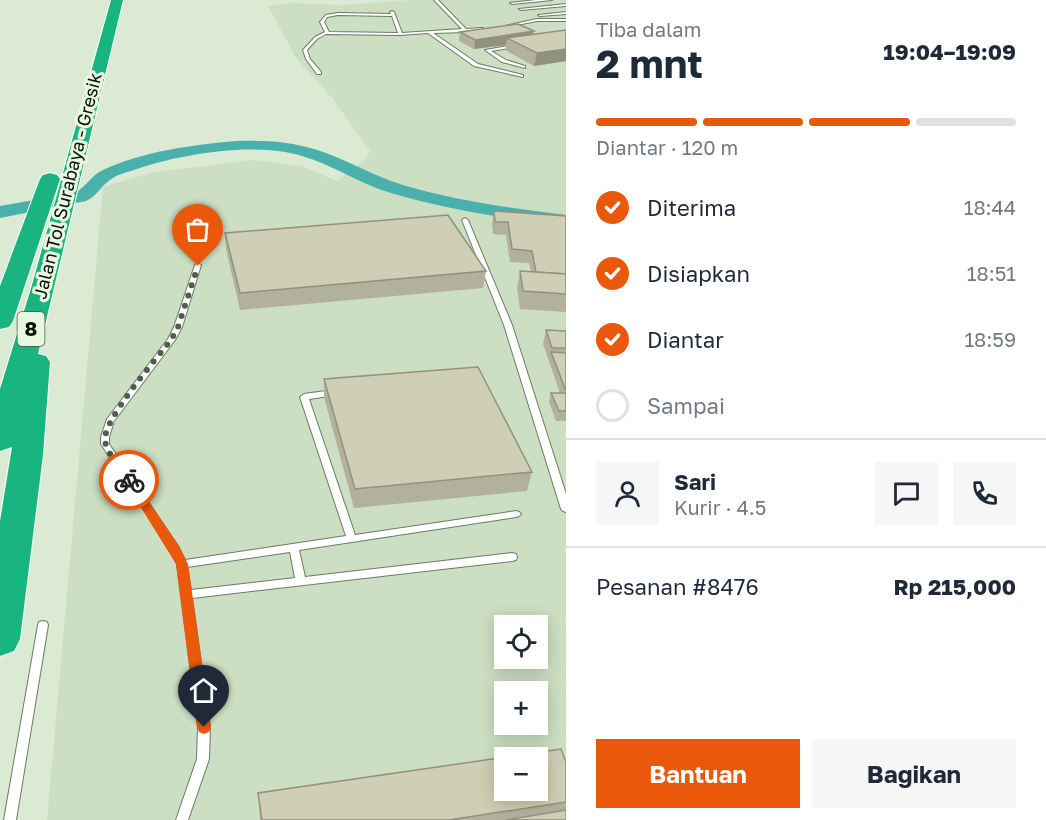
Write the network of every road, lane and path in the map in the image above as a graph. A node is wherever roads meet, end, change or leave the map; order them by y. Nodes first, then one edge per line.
1 (106, 0) edge
2 (117, 0) edge
3 (436, 0) edge
4 (550, 0) edge
5 (510, 1) edge
6 (566, 5) edge
7 (521, 9) junction
8 (392, 14) joint
9 (566, 14) edge
10 (531, 16) junction
11 (537, 20) junction
12 (566, 20) edge
13 (504, 27) edge
14 (485, 29) edge
15 (466, 31) junction
16 (326, 33) junction
17 (430, 33) junction
18 (400, 34) junction
19 (521, 45) edge
20 (523, 67) dead end
21 (319, 73) dead end
22 (521, 76) dead end
23 (73, 104) dead end
24 (54, 168) dead end
25 (57, 188) junction
26 (49, 216) junction
27 (465, 220) dead end
28 (198, 266) dead end
29 (44, 285) junction
30 (0, 321) edge
31 (338, 392) edge
32 (0, 441) edge
33 (566, 509) edge
34 (516, 514) dead end
35 (352, 539) junction
36 (294, 548) junction
37 (512, 557) dead end
38 (182, 564) junction
39 (301, 581) junction
40 (186, 595) junction
41 (43, 625) dead end
42 (0, 639) edge
43 (10, 820) edge
44 (182, 820) edge

1 - 23 highway, Jalan Tol Surabaya - Gresik
2 - 25 highway, Jalan Tol Surabaya - Gresik / 8
3 - 15 lane
4 - 5 lane
5 - 7 lane
6 - 7 lane
7 - 10 lane
8 - 16 lane
8 - 18 lane
9 - 10 lane
10 - 11 lane
11 - 12 lane
11 - 13 lane
14 - 15 lane
15 - 17 lane
16 - 18 lane
16 - 21 lane
17 - 18 lane
17 - 22 lane
19 - 20 lane
24 - 25 highway, Jalan Tol Surabaya - Gresik / 8
25 - 26 highway, Jalan Tol Surabaya - Gresik / 8
26 - 29 highway, Jalan Tol Surabaya - Gresik / 8
26 - 30 highway, Jalan Tol Surabaya - Gresik / 8
27 - 33 lane
28 - 38 lane
29 - 32 highway, Jalan Tol Surabaya - Gresik / 8
29 - 42 highway
31 - 35 lane
34 - 35 lane
35 - 36 lane
36 - 38 lane
36 - 39 lane
37 - 39 lane
38 - 40 lane
39 - 40 lane
40 - 44 lane
41 - 43 lane

